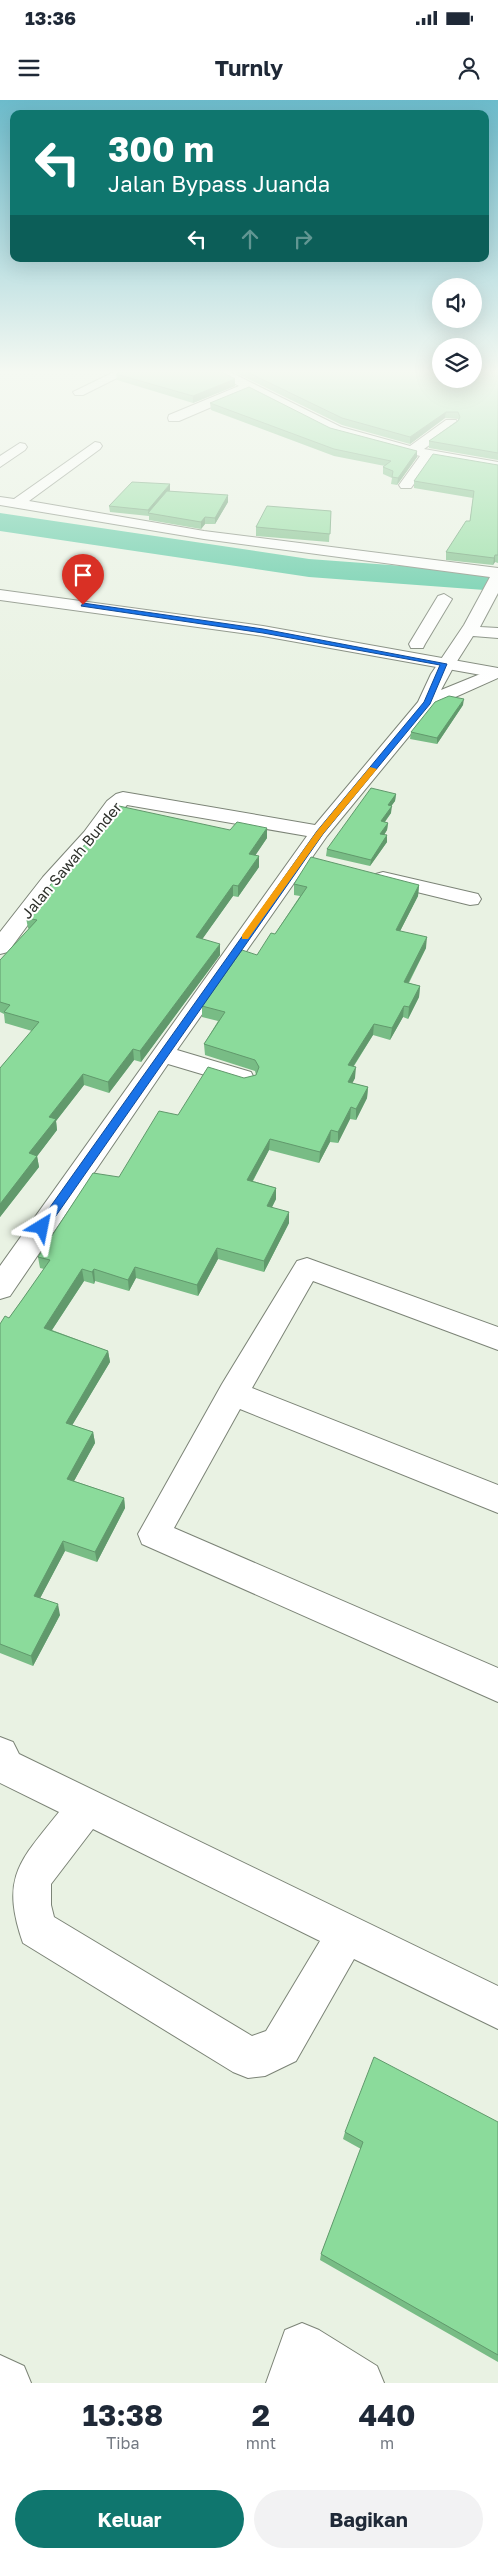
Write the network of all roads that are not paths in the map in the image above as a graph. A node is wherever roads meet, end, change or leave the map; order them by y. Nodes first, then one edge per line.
1 (51, 479) edge
2 (411, 479) edge
3 (406, 485) dead end
4 (0, 501) edge
5 (16, 504) junction
6 (496, 580) edge
7 (0, 582) edge
8 (14, 592) edge
9 (444, 599) dead end
10 (468, 631) junction
11 (498, 633) edge
12 (417, 644) junction
13 (450, 657) junction
14 (497, 668) edge
15 (427, 703) junction
16 (320, 832) junction
17 (367, 874) edge
18 (470, 898) dead end
19 (0, 947) edge
20 (162, 1054) junction
21 (245, 1079) edge
22 (0, 1288) edge
23 (498, 1339) edge
24 (233, 1392) junction
25 (498, 1499) edge
26 (498, 1685) edge
27 (2, 1764) edge
28 (88, 1806) junction
29 (347, 1933) junction
30 (498, 2008) edge
31 (0, 2379) edge
32 (7, 2383) edge
33 (290, 2383) edge
34 (360, 2383) edge

1 - 5 street
2 - 3 street
4 - 5 street
5 - 6 street
6 - 10 street
7 - 8 street
8 - 12 street
8 - 13 street
9 - 12 street
10 - 11 street
10 - 13 street
12 - 13 street
13 - 14 street
13 - 15 street
14 - 15 street
15 - 16 street
16 - 19 street, Jalan Sawah Bunder
16 - 20 street
17 - 18 street
20 - 21 street
20 - 22 street
23 - 24 street
24 - 25 street
24 - 26 street
27 - 28 street
28 - 29 street
28 - 29 street
29 - 30 street
31 - 32 street
33 - 34 street

